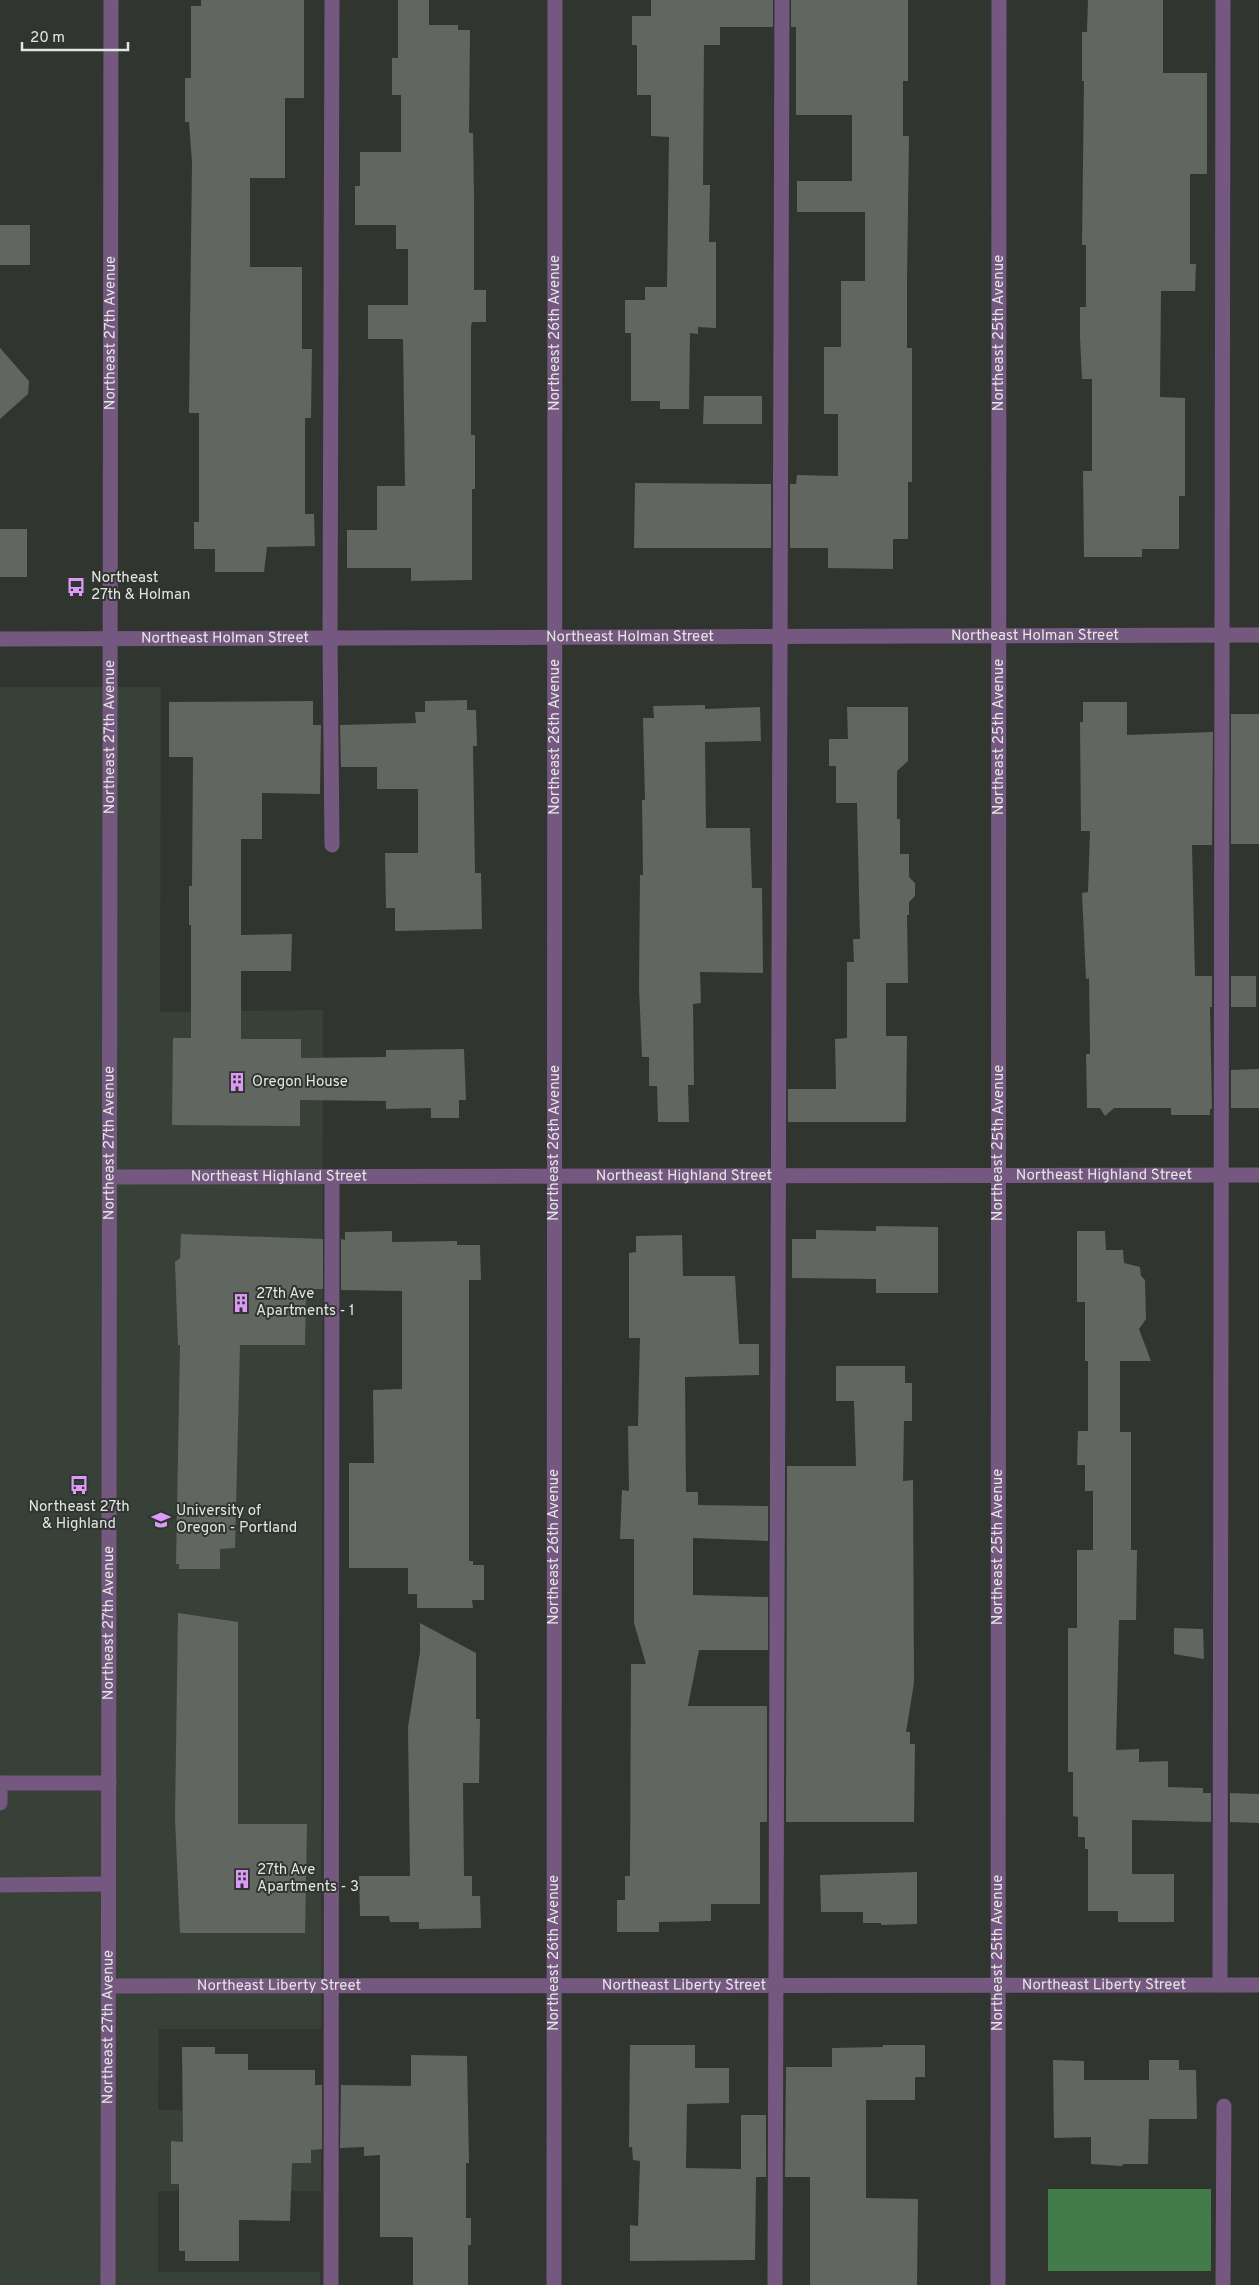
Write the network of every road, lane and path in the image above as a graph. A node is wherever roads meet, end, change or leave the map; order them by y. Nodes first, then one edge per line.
1 (111, 0) edge
2 (332, 0) edge
3 (555, 0) edge
4 (782, 0) edge
5 (999, 0) edge
6 (1223, 0) edge
7 (1000, 635) junction
8 (1221, 635) junction
9 (1259, 635) edge
10 (555, 636) junction
11 (778, 636) junction
12 (109, 638) junction
13 (330, 638) junction
14 (0, 639) edge
15 (332, 845) dead end
16 (1222, 1175) junction
17 (1259, 1175) edge
18 (777, 1176) junction
19 (997, 1176) junction
20 (110, 1177) junction
21 (332, 1177) junction
22 (556, 1177) junction
23 (0, 1783) edge
24 (109, 1783) junction
25 (0, 1803) edge
26 (108, 1884) junction
27 (0, 1885) edge
28 (998, 1985) junction
29 (1220, 1985) junction
30 (1259, 1985) edge
31 (108, 1986) junction
32 (331, 1986) junction
33 (555, 1986) junction
34 (774, 1986) junction
35 (1224, 2106) dead end
36 (108, 2285) edge
37 (331, 2285) edge
38 (554, 2285) edge
39 (775, 2285) edge
40 (998, 2285) edge
41 (1223, 2285) edge

1 - 12 street, Northeast 27th Avenue
2 - 13 street
3 - 10 street, Northeast 26th Avenue
4 - 11 street
5 - 7 street, Northeast 25th Avenue
6 - 8 street
7 - 8 street, Northeast Holman Street
7 - 11 street, Northeast Holman Street
7 - 19 street, Northeast 25th Avenue
8 - 9 street, Northeast Holman Street
8 - 16 street
10 - 11 street, Northeast Holman Street
10 - 13 street, Northeast Holman Street
10 - 22 street, Northeast 26th Avenue
11 - 18 street
12 - 13 street, Northeast Holman Street
12 - 14 street, Northeast Holman Street
12 - 20 street, Northeast 27th Avenue
13 - 15 street
16 - 17 street, Northeast Highland Street
16 - 19 street, Northeast Highland Street
16 - 29 street
18 - 19 street, Northeast Highland Street
18 - 22 street, Northeast Highland Street
18 - 34 street
19 - 28 street, Northeast 25th Avenue
20 - 21 street, Northeast Highland Street
20 - 24 street, Northeast 27th Avenue
21 - 22 street, Northeast Highland Street
21 - 32 street
22 - 33 street, Northeast 26th Avenue
23 - 24 street
23 - 25 street
24 - 26 street, Northeast 27th Avenue
26 - 27 street
26 - 31 street, Northeast 27th Avenue
28 - 29 street, Northeast Liberty Street
28 - 34 street, Northeast Liberty Street
28 - 40 street, Northeast 25th Avenue
29 - 30 street, Northeast Liberty Street
31 - 32 street, Northeast Liberty Street
31 - 36 street, Northeast 27th Avenue
32 - 33 street, Northeast Liberty Street
32 - 37 street
33 - 34 street, Northeast Liberty Street
33 - 38 street, Northeast 26th Avenue
34 - 39 street
35 - 41 street

